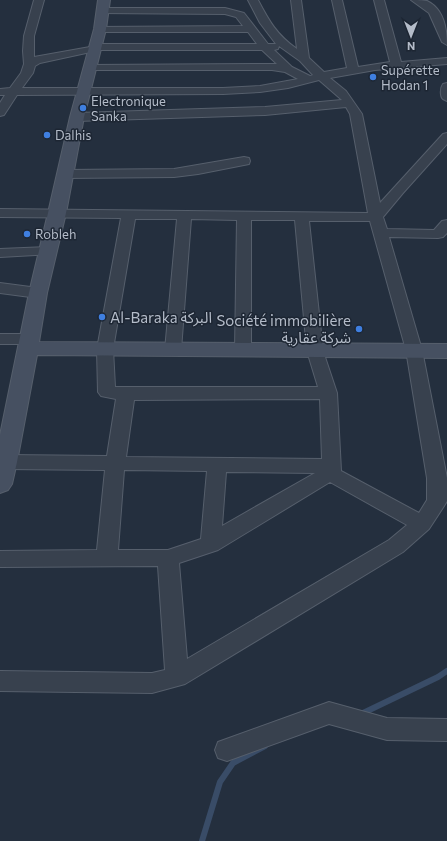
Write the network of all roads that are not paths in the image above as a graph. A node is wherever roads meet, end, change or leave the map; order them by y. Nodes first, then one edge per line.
1 (39, 0) edge
2 (253, 0) edge
3 (296, 0) edge
4 (337, 0) edge
5 (379, 0) edge
6 (416, 0) edge
7 (103, 5) edge
8 (100, 29) junction
9 (250, 29) junction
10 (447, 42) edge
11 (285, 46) junction
12 (265, 47) junction
13 (95, 48) junction
14 (304, 59) junction
15 (447, 61) edge
16 (30, 64) junction
17 (396, 65) junction
18 (90, 68) junction
19 (288, 70) junction
20 (352, 71) junction
21 (321, 76) junction
22 (308, 79) junction
23 (447, 86) edge
24 (0, 92) edge
25 (13, 92) junction
26 (84, 92) junction
27 (447, 97) edge
28 (350, 103) junction
29 (0, 112) edge
30 (77, 117) junction
31 (447, 136) edge
32 (244, 160) dead end
33 (65, 174) junction
34 (0, 213) edge
35 (57, 213) junction
36 (128, 215) junction
37 (184, 215) junction
38 (302, 216) junction
39 (244, 217) junction
40 (376, 217) junction
41 (447, 224) edge
42 (381, 233) junction
43 (48, 251) junction
44 (0, 253) edge
45 (0, 288) edge
46 (38, 293) junction
47 (0, 339) edge
48 (29, 344) junction
49 (105, 349) junction
50 (172, 350) junction
51 (243, 350) junction
52 (315, 350) junction
53 (414, 350) junction
54 (447, 351) edge
55 (328, 393) junction
56 (126, 394) junction
57 (6, 462) junction
58 (115, 464) junction
59 (217, 464) junction
60 (331, 470) junction
61 (0, 484) edge
62 (422, 524) junction
63 (210, 544) junction
64 (168, 558) junction
65 (0, 559) edge
66 (107, 559) junction
67 (177, 676) junction
68 (0, 681) edge
69 (447, 730) edge
70 (227, 750) dead end

1 - 16 street
2 - 11 street
3 - 14 street
4 - 20 street
5 - 17 street
6 - 10 street
7 - 8 main road
7 - 9 street
8 - 9 street
8 - 13 main road
9 - 12 street
11 - 12 street
11 - 14 street
12 - 13 street
12 - 19 street
13 - 16 street
13 - 18 main road
14 - 21 street
15 - 17 street
16 - 25 street
17 - 20 street
18 - 19 street
18 - 26 main road
19 - 22 street
20 - 21 street
21 - 22 street
21 - 28 street
22 - 26 street
23 - 27 street
24 - 25 street
25 - 26 street
25 - 29 street
26 - 30 main road
28 - 30 street
28 - 40 street
30 - 33 main road
31 - 40 street
32 - 33 street
33 - 35 main road
34 - 35 street
35 - 36 street
35 - 43 main road
36 - 37 street
36 - 49 street
37 - 39 street
37 - 50 street
38 - 39 street
38 - 40 street
38 - 52 street
39 - 51 street
40 - 42 street
41 - 42 street
42 - 53 street
43 - 44 street
43 - 46 main road
45 - 46 street
46 - 48 main road
47 - 48 street
48 - 49 main road
48 - 57 main road
49 - 50 main road
49 - 56 street
50 - 51 main road
51 - 52 main road
52 - 53 main road
52 - 55 street
53 - 54 main road
53 - 62 street
55 - 56 street
55 - 60 street
56 - 58 street
57 - 58 street
57 - 61 main road
58 - 59 street
58 - 66 street
59 - 60 street
59 - 63 street
60 - 62 street
60 - 63 street
62 - 67 street
63 - 64 street
64 - 66 street
64 - 67 street
65 - 66 street
67 - 68 street
69 - 70 street

